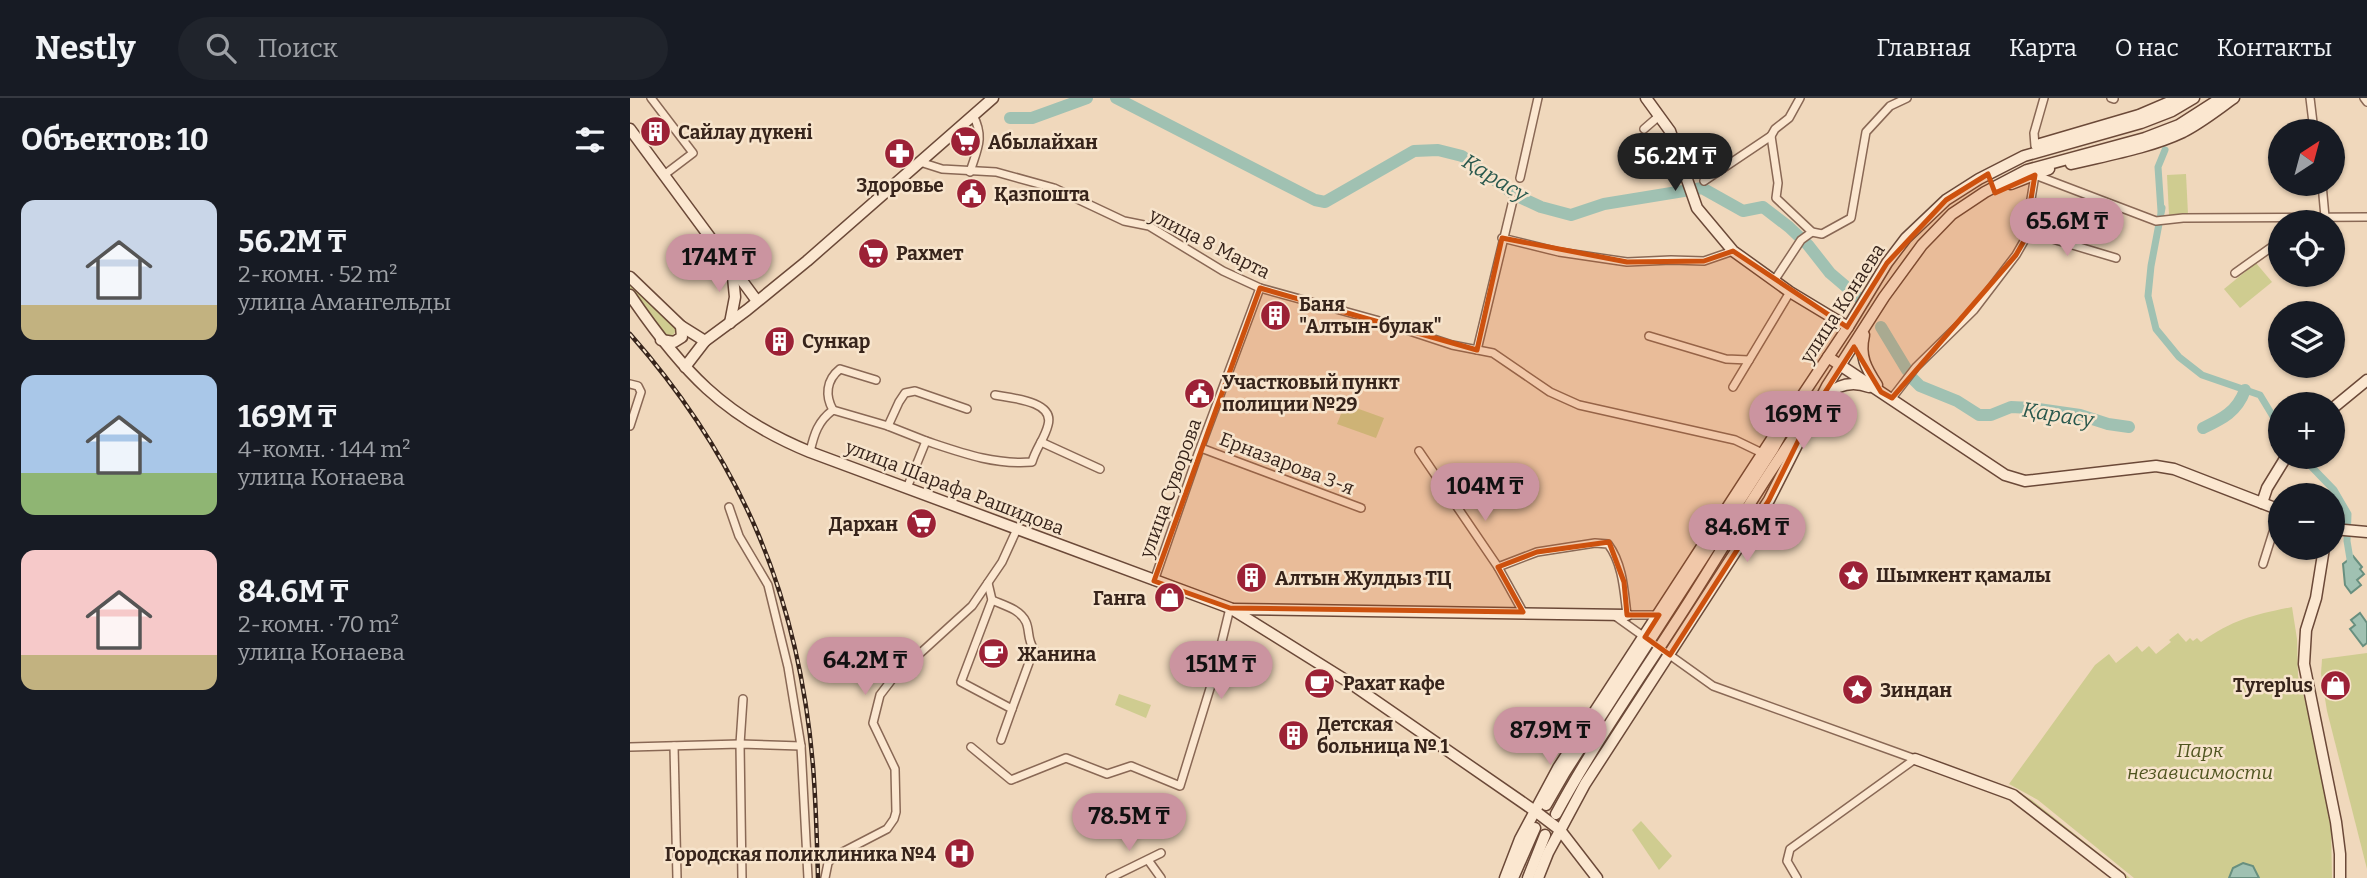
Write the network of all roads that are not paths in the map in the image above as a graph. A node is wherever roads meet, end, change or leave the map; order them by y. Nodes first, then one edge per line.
1 (651, 98) edge
2 (993, 98) edge
3 (1538, 98) edge
4 (1646, 98) edge
5 (1800, 98) edge
6 (1906, 98) edge
7 (2034, 98) edge
8 (2179, 98) edge
9 (2194, 98) edge
10 (2221, 98) edge
11 (2234, 98) edge
12 (2310, 98) edge
13 (2364, 98) edge
14 (2043, 101) edge
15 (2367, 102) edge
16 (973, 115) junction
17 (1659, 116) junction
18 (2313, 119) edge
19 (630, 129) edge
20 (1644, 129) dead end
21 (1771, 136) junction
22 (2145, 138) junction
23 (2156, 142) junction
24 (2035, 146) junction
25 (919, 162) junction
26 (970, 172) junction
27 (1988, 174) junction
28 (664, 175) junction
29 (2035, 175) junction
30 (1520, 178) dead end
31 (1704, 181) dead end
32 (1993, 188) junction
33 (1962, 190) junction
34 (1513, 200) dead end
35 (1952, 214) junction
36 (2367, 217) edge
37 (2345, 218) edge
38 (2268, 220) edge
39 (2026, 230) junction
40 (1812, 232) junction
41 (1502, 238) junction
42 (2268, 249) edge
43 (1732, 251) junction
44 (2116, 258) dead end
45 (732, 267) junction
46 (2235, 273) dead end
47 (630, 277) edge
48 (1774, 281) junction
49 (1260, 288) junction
50 (1790, 292) junction
51 (630, 295) edge
52 (757, 301) junction
53 (730, 323) junction
54 (1867, 324) junction
55 (681, 326) junction
56 (1847, 327) junction
57 (1649, 335) dead end
58 (660, 340) junction
59 (705, 341) junction
60 (1477, 350) junction
61 (1828, 356) junction
62 (1749, 360) junction
63 (1842, 365) junction
64 (685, 367) junction
65 (876, 380) dead end
66 (2367, 380) edge
67 (634, 385) edge
68 (1733, 387) dead end
69 (1881, 392) junction
70 (995, 395) dead end
71 (1802, 396) junction
72 (1892, 398) junction
73 (2345, 398) edge
74 (1815, 407) junction
75 (833, 410) junction
76 (967, 410) dead end
77 (630, 425) edge
78 (888, 426) junction
79 (926, 441) junction
80 (1041, 442) junction
81 (1201, 448) junction
82 (1419, 451) dead end
83 (810, 452) junction
84 (1762, 453) junction
85 (1100, 469) dead end
86 (2279, 469) edge
87 (907, 488) junction
88 (2262, 503) junction
89 (2268, 505) edge
90 (729, 507) dead end
91 (1361, 508) dead end
92 (1017, 529) junction
93 (2345, 530) edge
94 (2364, 532) edge
95 (2268, 548) edge
96 (2322, 560) edge
97 (2263, 564) dead end
98 (1498, 567) junction
99 (1154, 581) junction
100 (988, 583) junction
101 (992, 600) junction
102 (1230, 608) junction
103 (1523, 612) junction
104 (1613, 614) junction
105 (1627, 615) junction
106 (1659, 615) junction
107 (1651, 642) junction
108 (1670, 655) junction
109 (743, 699) dead end
110 (1012, 709) junction
111 (1000, 740) dead end
112 (740, 744) junction
113 (674, 746) junction
114 (801, 746) junction
115 (630, 747) edge
116 (971, 747) dead end
117 (1915, 759) junction
118 (1546, 805) dead end
119 (1535, 811) junction
120 (1552, 817) junction
121 (1535, 828) dead end
122 (1553, 835) junction
123 (1161, 853) dead end
124 (1148, 860) junction
125 (1123, 875) edge
126 (677, 878) edge
127 (742, 878) edge
128 (808, 878) edge
129 (825, 878) edge
130 (1110, 878) edge
131 (1161, 878) edge
132 (1505, 878) edge
133 (1513, 878) edge
134 (1528, 878) edge
135 (1538, 878) edge
136 (1597, 878) edge
137 (1797, 878) edge
138 (2120, 878) edge
139 (2340, 878) edge

1 - 28 street
2 - 16 main road
3 - 30 street
4 - 17 main road
5 - 21 street
6 - 40 street
7 - 14 street
8 - 24 main road
9 - 27 main road, улица Конаева
10 - 22 main road, улица Конаева
11 - 23 main road
12 - 18 street
13 - 15 street
14 - 24 street
16 - 25 main road
16 - 26 street
17 - 20 street
17 - 43 main road
19 - 28 main road
21 - 31 street
21 - 40 street
22 - 23 main road
22 - 32 main road, улица Конаева
23 - 29 main road
24 - 33 main road
25 - 26 street, улица 8 Марта
25 - 52 main road
26 - 49 street, улица 8 Марта
27 - 32 main road
27 - 33 main road, улица Конаева
28 - 45 main road
29 - 35 main road
29 - 38 street
29 - 39 street
32 - 35 main road, улица Конаева
33 - 56 main road, улица Конаева
34 - 41 street
35 - 54 main road, улица Конаева
36 - 37 street
39 - 44 street
39 - 72 street
40 - 48 street
41 - 43 street
41 - 60 street
42 - 46 street
43 - 48 main road
45 - 52 main road
45 - 53 main road
47 - 55 main road
48 - 50 main road
49 - 60 street, улица 8 Марта
49 - 81 street, улица Суворова
50 - 56 main road
50 - 62 street
51 - 58 main road, улица Шарафа Рашидова
52 - 53 main road
53 - 59 main road
54 - 63 main road, улица Конаева
54 - 69 main road
55 - 58 main road
55 - 59 main road
56 - 61 main road, улица Конаева
57 - 62 street
58 - 64 main road, улица Шарафа Рашидова
59 - 64 main road
60 - 84 street, улица 8 Марта
61 - 63 main road
61 - 71 main road, улица Конаева
62 - 68 street
63 - 69 main road
63 - 74 main road, улица Конаева
64 - 83 main road, улица Шарафа Рашидова
65 - 75 street
66 - 73 main road
67 - 77 street
69 - 72 main road
69 - 74 main road
70 - 80 street
71 - 84 main road
71 - 107 main road, улица Конаева
72 - 88 main road
74 - 107 main road, улица Конаева
74 - 108 main road, улица Конаева
75 - 78 street
75 - 83 street
76 - 78 street
78 - 79 street
79 - 80 street
79 - 87 street
80 - 85 street
81 - 91 street, Ерназарова 3-я
81 - 99 street, улица Суворова
82 - 98 street
83 - 87 main road, улица Шарафа Рашидова
84 - 106 main road
86 - 88 main road
87 - 92 main road, улица Шарафа Рашидова
88 - 89 main road
90 - 114 street
92 - 99 main road, улица Шарафа Рашидова
92 - 100 street
93 - 94 main road
95 - 97 street
96 - 139 main road
98 - 103 street
98 - 105 street
99 - 102 main road, улица Шарафа Рашидова
100 - 101 street
100 - 129 street
101 - 110 street
101 - 110 street
102 - 103 main road, улица Шарафа Рашидова
102 - 116 street
102 - 119 main road, улица Шарафа Рашидова
103 - 104 main road, улица Шарафа Рашидова
104 - 105 main road, улица Шарафа Рашидова
104 - 107 street
105 - 106 street
106 - 107 main road
107 - 108 street
107 - 118 main road, улица Конаева
107 - 119 main road
107 - 120 main road, улица Конаева
108 - 117 street
108 - 122 main road, улица Конаева
109 - 112 street
110 - 111 street
112 - 113 street
112 - 114 street
112 - 127 street
113 - 115 street
113 - 126 street
114 - 128 street
117 - 137 street
117 - 138 main road
119 - 120 main road, улица Шарафа Рашидова
119 - 132 main road
120 - 122 main road, улица Шарафа Рашидова
121 - 133 main road
122 - 134 main road
122 - 135 main road
122 - 136 main road, улица Шарафа Рашидова
123 - 124 street
124 - 125 street
124 - 131 street
125 - 130 street

